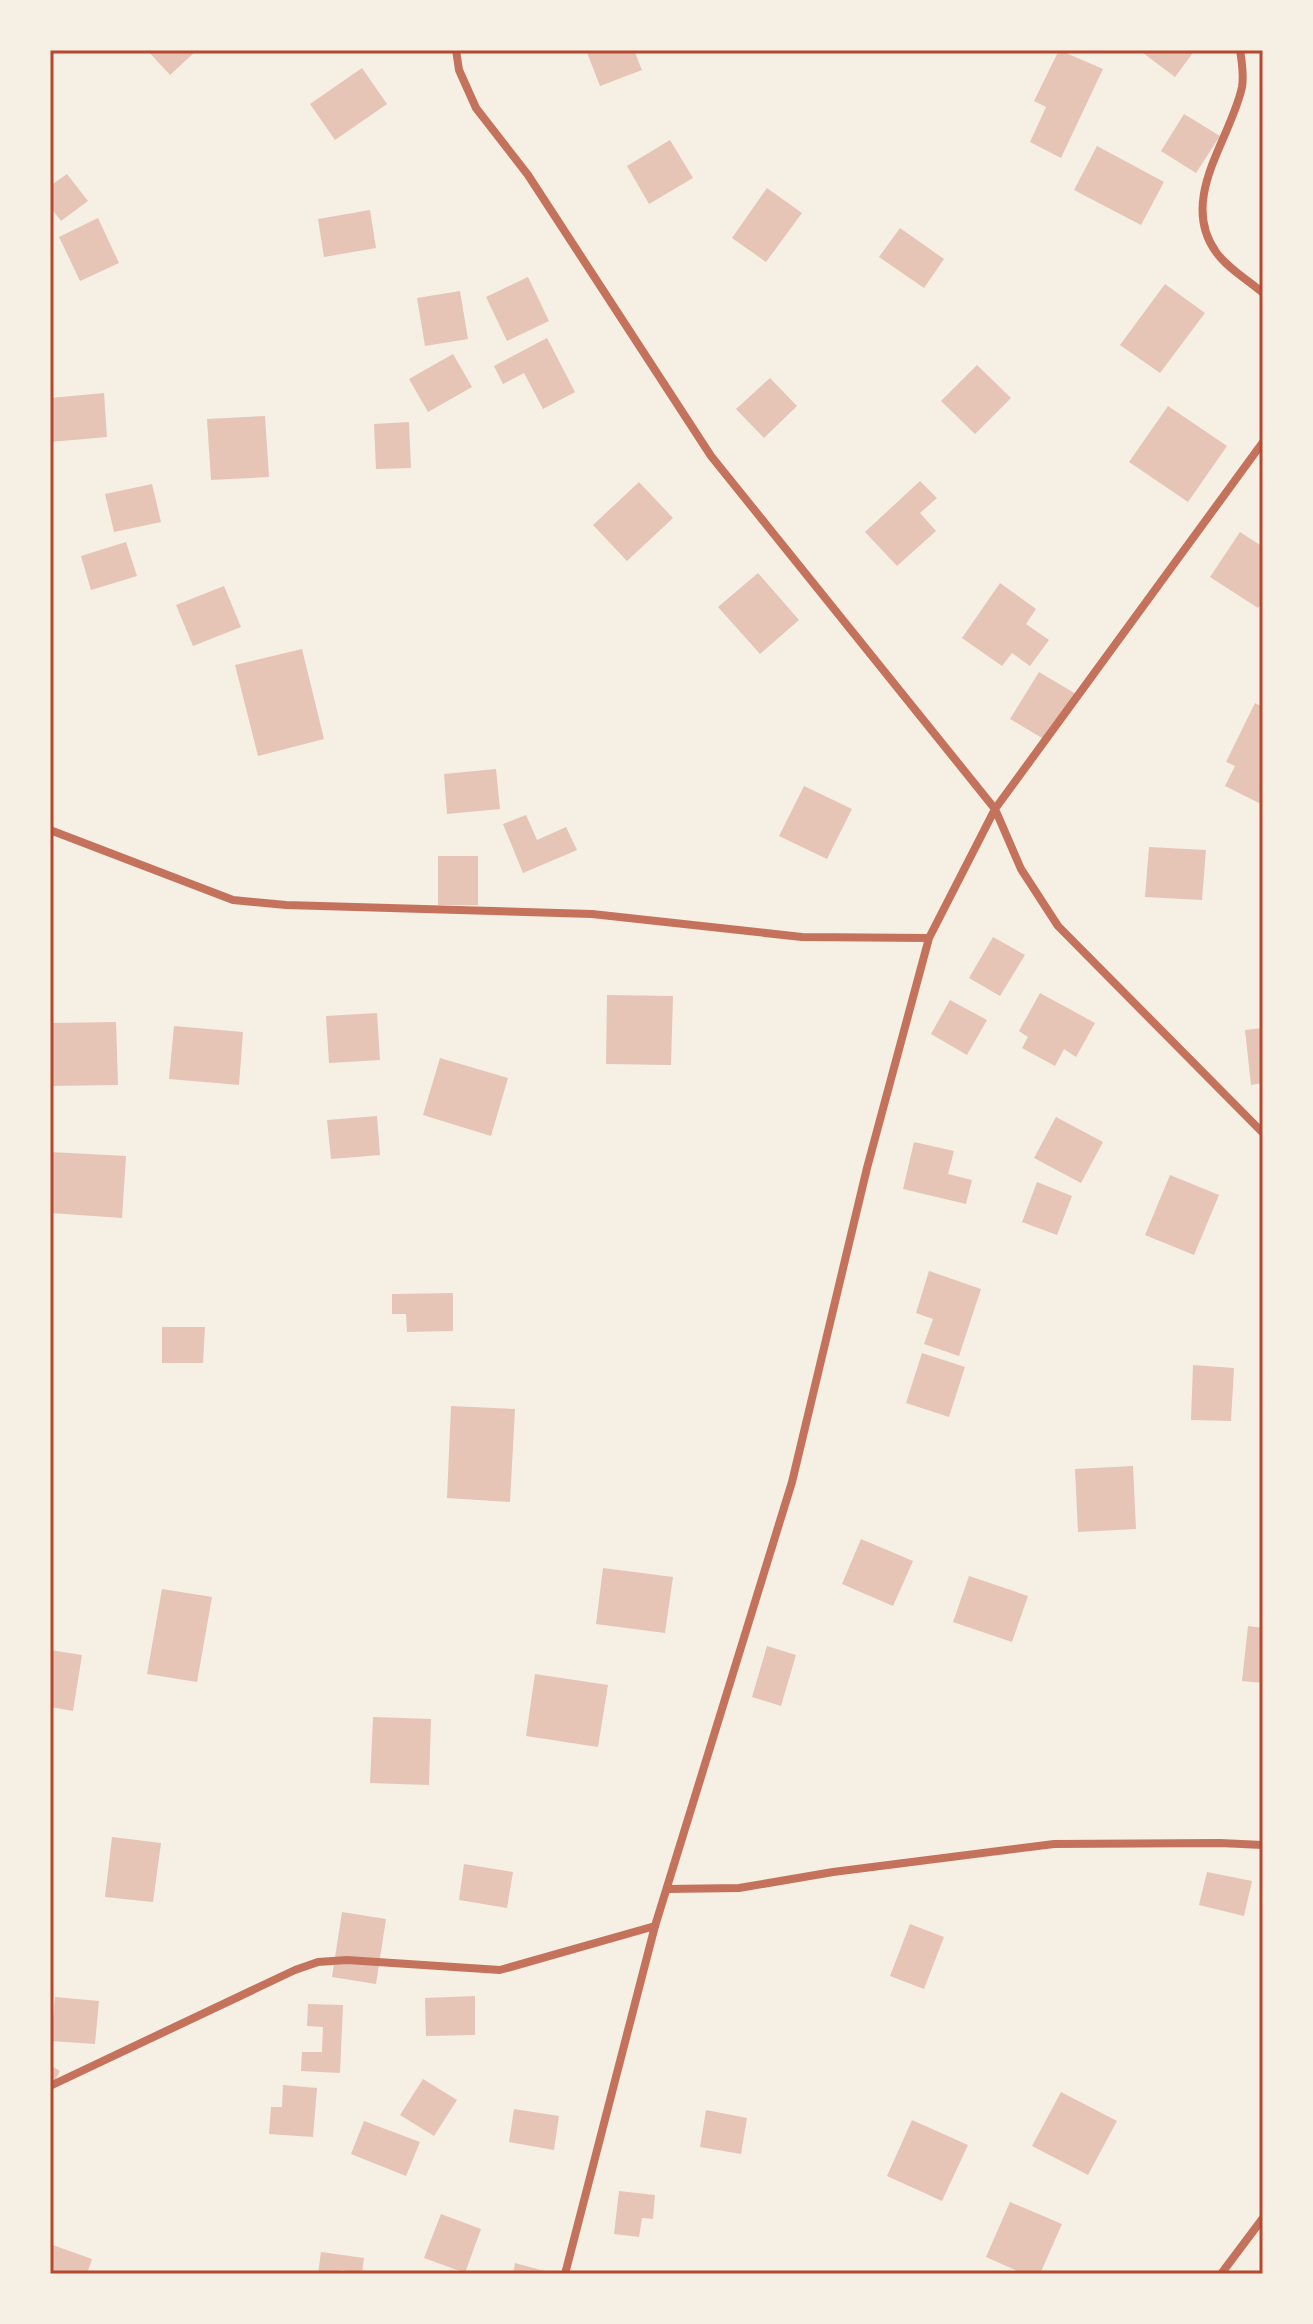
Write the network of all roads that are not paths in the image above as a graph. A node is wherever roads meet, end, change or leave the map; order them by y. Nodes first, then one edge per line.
1 (456, 50) edge
2 (1240, 50) edge
3 (1263, 293) edge
4 (1263, 442) edge
5 (995, 809) junction
6 (50, 830) edge
7 (929, 938) junction
8 (1263, 1133) edge
9 (1263, 1845) edge
10 (667, 1889) junction
11 (655, 1926) junction
12 (50, 2086) edge
13 (1263, 2218) edge
14 (565, 2274) edge
15 (1221, 2274) edge

1 - 5 street
2 - 3 street
4 - 5 street
5 - 7 street
5 - 8 street
6 - 7 street
7 - 10 street
9 - 10 street
10 - 11 street
11 - 12 street
11 - 14 street
13 - 15 street

